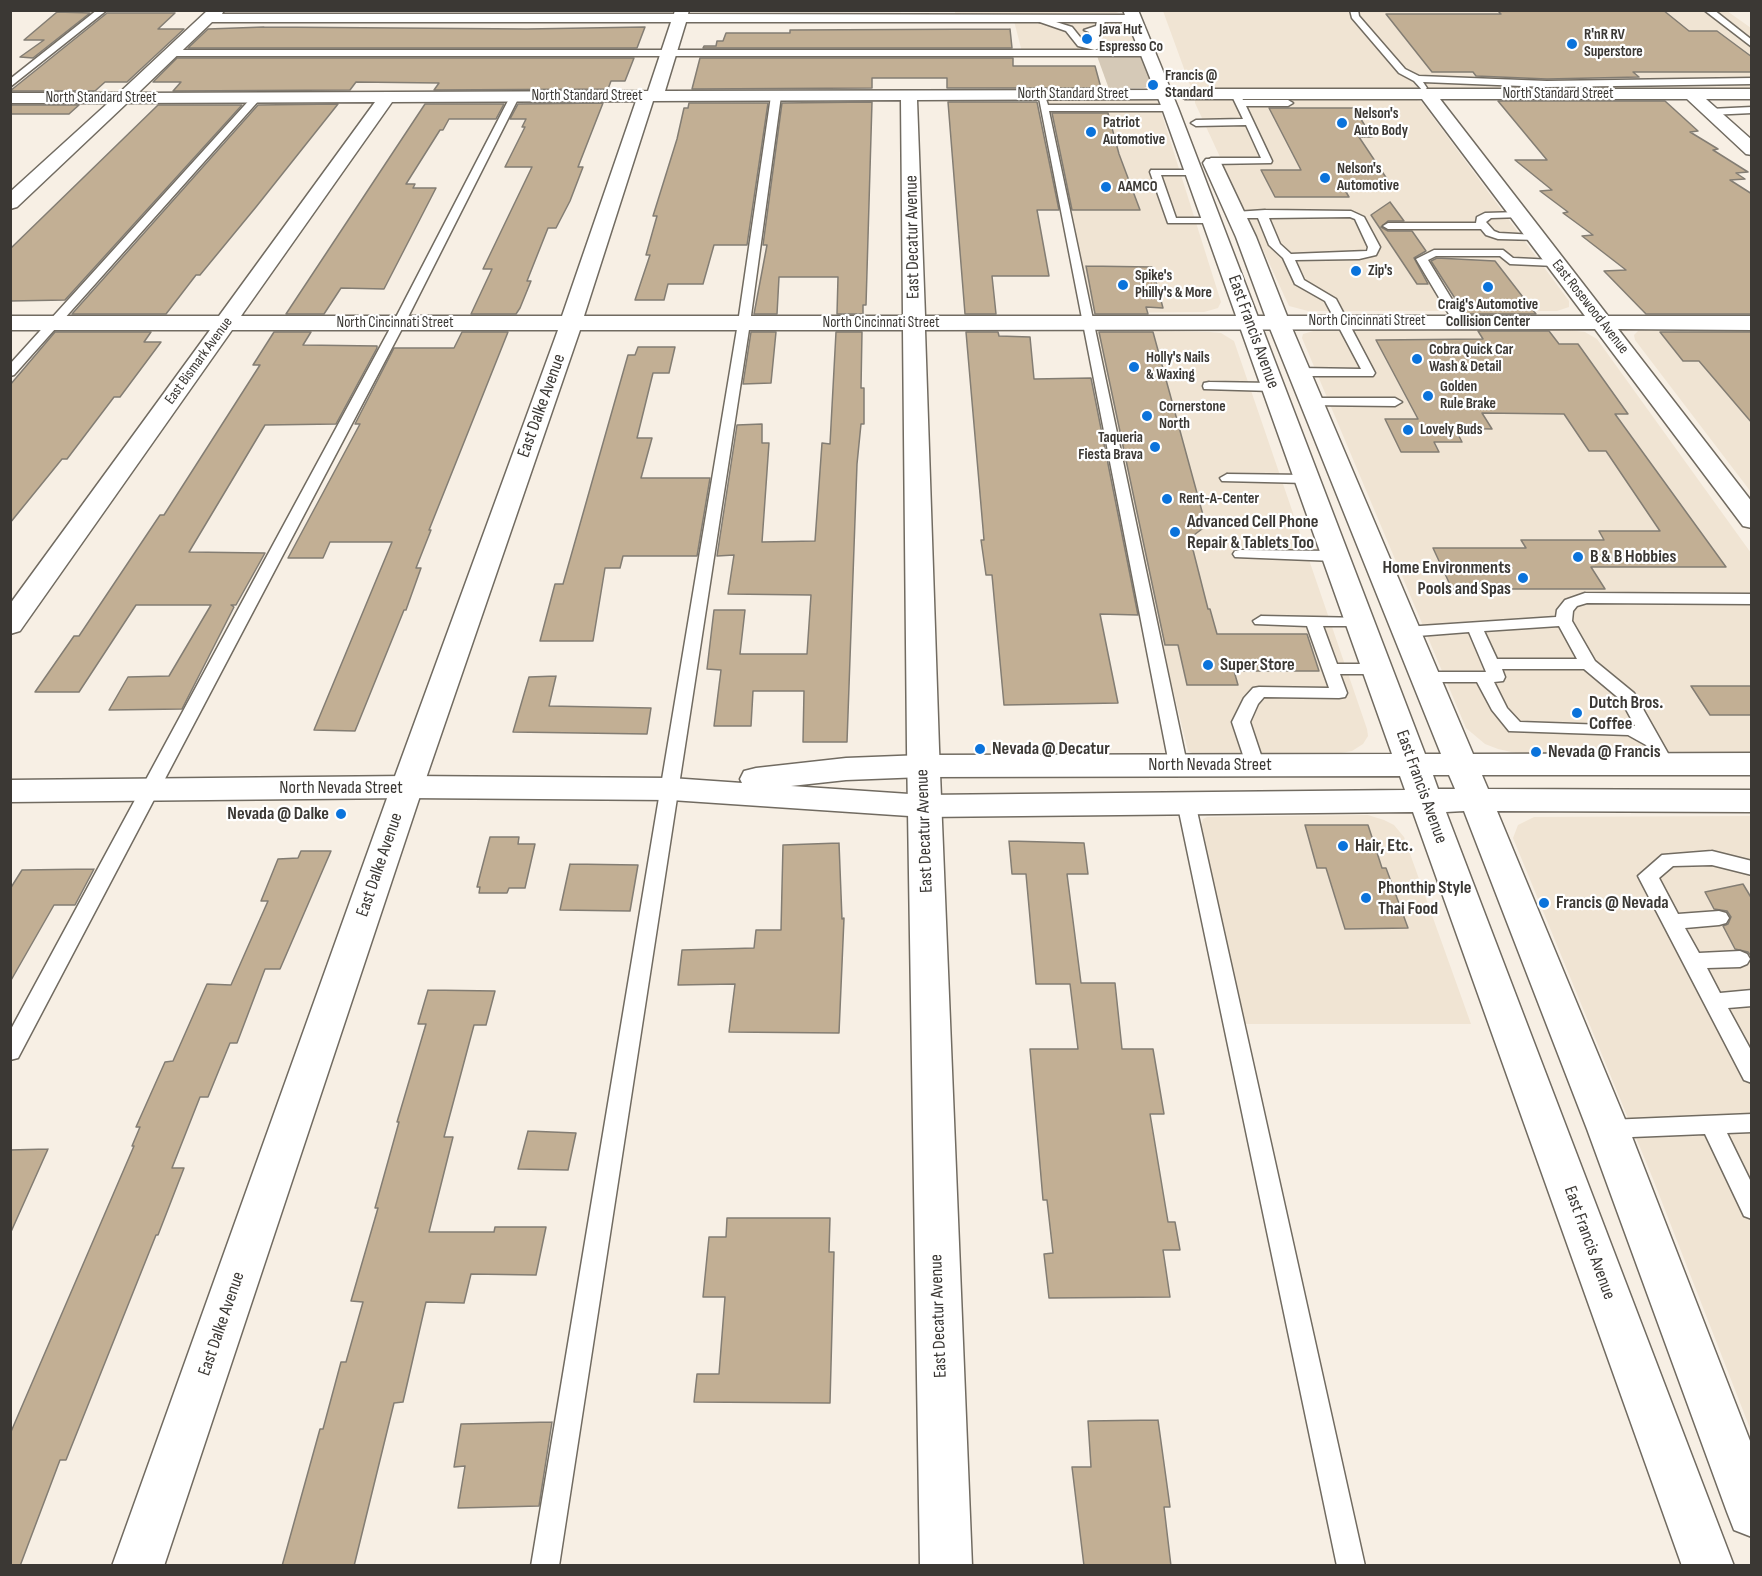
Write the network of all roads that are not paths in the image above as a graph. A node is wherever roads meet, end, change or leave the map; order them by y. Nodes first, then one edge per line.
1 (103, 10) edge
2 (1354, 10) edge
3 (1707, 10) edge
4 (213, 14) edge
5 (681, 15) edge
6 (1037, 18) junction
7 (1120, 27) edge
8 (1075, 33) junction
9 (1752, 45) edge
10 (1095, 48) junction
11 (173, 53) junction
12 (668, 53) junction
13 (1111, 53) junction
14 (1752, 81) edge
15 (10, 84) edge
16 (1422, 87) junction
17 (1691, 94) junction
18 (1752, 94) edge
19 (650, 96) junction
20 (776, 96) junction
21 (909, 96) junction
22 (514, 97) junction
23 (10, 98) edge
24 (125, 98) junction
25 (256, 98) junction
26 (387, 98) junction
27 (1238, 98) junction
28 (1179, 100) junction
29 (1042, 101) junction
30 (1288, 103) dead end
31 (1752, 110) edge
32 (1710, 112) junction
33 (1249, 122) junction
34 (1752, 150) edge
35 (1202, 167) junction
36 (11, 202) edge
37 (1265, 213) junction
38 (1519, 215) junction
39 (1388, 226) dead end
40 (1485, 226) junction
41 (1241, 228) junction
42 (1536, 238) junction
43 (1288, 257) junction
44 (1555, 263) junction
45 (1342, 321) junction
46 (1460, 321) junction
47 (1601, 321) junction
48 (1263, 322) junction
49 (1752, 322) edge
50 (10, 323) edge
51 (54, 323) junction
52 (227, 323) junction
53 (399, 323) junction
54 (571, 323) junction
55 (744, 323) junction
56 (915, 323) junction
57 (1087, 323) junction
58 (10, 372) edge
59 (1286, 379) junction
60 (1209, 386) dead end
61 (1311, 402) junction
62 (1395, 402) dead end
63 (1227, 478) dead end
64 (1307, 479) junction
65 (1752, 520) edge
66 (1240, 554) dead end
67 (1335, 556) junction
68 (1752, 599) edge
69 (1261, 621) dead end
70 (1313, 621) junction
71 (1360, 621) junction
72 (1564, 621) junction
73 (10, 625) edge
74 (1475, 628) junction
75 (1405, 632) junction
76 (1588, 664) junction
77 (1331, 669) junction
78 (1377, 669) junction
79 (1487, 670) junction
80 (1426, 677) junction
81 (1658, 752) junction
82 (1412, 763) junction
83 (1178, 764) junction
84 (1255, 764) junction
85 (1461, 764) junction
86 (1752, 764) edge
87 (923, 766) junction
88 (407, 787) junction
89 (151, 788) junction
90 (670, 789) junction
91 (10, 791) edge
92 (1425, 800) junction
93 (1476, 800) junction
94 (1752, 801) edge
95 (1186, 802) junction
96 (924, 806) junction
97 (1752, 868) edge
98 (1719, 918) dead end
99 (1672, 922) junction
100 (1740, 959) dead end
101 (1692, 961) junction
102 (1752, 998) edge
103 (1713, 1002) junction
104 (1744, 1046) edge
105 (10, 1052) edge
106 (1752, 1074) edge
107 (1752, 1123) edge
108 (1712, 1125) junction
109 (1608, 1129) junction
110 (1752, 1209) edge
111 (1737, 1438) edge
112 (1752, 1512) edge
113 (138, 1566) edge
114 (545, 1566) edge
115 (946, 1566) edge
116 (1351, 1566) edge
117 (1708, 1566) edge

1 - 15 lane
2 - 16 lane
3 - 9 lane
4 - 5 street
4 - 11 street
5 - 6 street
5 - 12 street, East Dalke Avenue
6 - 7 street
6 - 8 lane
7 - 8 lane
7 - 10 lane
7 - 13 lane
7 - 28 street, East Francis Avenue
8 - 10 lane
10 - 13 lane
11 - 12 lane
11 - 24 street
12 - 13 lane
12 - 19 street, East Dalke Avenue
14 - 16 lane
16 - 17 street, North Standard Street
16 - 27 street, North Standard Street
16 - 38 street, East Rosewood Avenue
17 - 18 street, North Standard Street
17 - 32 street
19 - 20 street, North Standard Street
19 - 22 street, North Standard Street
19 - 54 street, East Dalke Avenue
20 - 21 street, North Standard Street
20 - 55 lane
21 - 29 street, North Standard Street
21 - 56 street, East Decatur Avenue
22 - 26 street, North Standard Street
22 - 53 lane
23 - 24 street, North Standard Street
24 - 25 street, North Standard Street
24 - 36 street
25 - 26 street, North Standard Street
25 - 51 lane
26 - 52 street, East Bismark Avenue
27 - 28 street, North Standard Street
27 - 30 lane
27 - 33 lane
28 - 29 street, North Standard Street
28 - 33 lane
28 - 35 street, East Francis Avenue
29 - 57 lane
31 - 32 lane
32 - 34 street
33 - 35 lane
35 - 41 street, East Francis Avenue
37 - 41 lane
37 - 41 lane
37 - 43 lane
38 - 40 lane
38 - 42 street, East Rosewood Avenue
39 - 40 lane
40 - 42 lane
41 - 43 lane
41 - 48 street, East Francis Avenue
42 - 44 street, East Rosewood Avenue
43 - 45 lane
44 - 46 lane
44 - 47 street, East Rosewood Avenue
45 - 46 street, North Cincinnati Street
45 - 48 street, North Cincinnati Street
45 - 59 lane
46 - 47 street, North Cincinnati Street
47 - 49 street, North Cincinnati Street
47 - 65 street, East Rosewood Avenue
48 - 57 street, North Cincinnati Street
48 - 59 street, East Francis Avenue
50 - 51 street, North Cincinnati Street
51 - 52 street, North Cincinnati Street
51 - 58 lane
52 - 53 street, North Cincinnati Street
52 - 73 street, East Bismark Avenue
53 - 54 street, North Cincinnati Street
53 - 89 lane
54 - 55 street, North Cincinnati Street
54 - 88 street, East Dalke Avenue
55 - 56 street, North Cincinnati Street
55 - 90 lane
56 - 57 street, North Cincinnati Street
56 - 87 street, East Decatur Avenue
57 - 83 lane
59 - 60 lane
59 - 61 street, East Francis Avenue
59 - 64 street, East Francis Avenue
61 - 62 lane
61 - 75 street, East Francis Avenue
63 - 64 lane
64 - 67 street, East Francis Avenue
66 - 67 lane
67 - 71 street, East Francis Avenue
68 - 72 lane
69 - 70 lane
70 - 71 lane
70 - 77 lane
71 - 78 street, East Francis Avenue
72 - 74 lane
72 - 76 lane
74 - 75 lane
74 - 79 lane
75 - 80 street, East Francis Avenue
76 - 79 lane
76 - 81 lane
77 - 78 lane
77 - 84 lane
78 - 82 street, East Francis Avenue
79 - 80 lane
79 - 81 lane
80 - 85 street, East Francis Avenue
81 - 85 street, North Nevada Street
81 - 86 street, North Nevada Street
82 - 84 street, North Nevada Street
82 - 85 street, North Nevada Street
82 - 92 street, East Francis Avenue
83 - 84 street, North Nevada Street
83 - 87 street, North Nevada Street
85 - 93 street, East Francis Avenue
87 - 90 street, North Nevada Street
87 - 96 street, East Decatur Avenue
88 - 89 street, North Nevada Street
88 - 90 street, North Nevada Street
88 - 113 street, East Dalke Avenue
89 - 91 street, North Nevada Street
89 - 105 lane
90 - 96 street, North Nevada Street
90 - 114 lane
92 - 93 street, North Nevada Street
92 - 95 street, North Nevada Street
92 - 117 street, East Francis Avenue
93 - 94 street, North Nevada Street
93 - 109 street, East Francis Avenue
95 - 96 street, North Nevada Street
95 - 116 lane
96 - 115 street, East Decatur Avenue
97 - 99 lane
98 - 99 lane
99 - 101 lane
100 - 101 lane
101 - 103 lane
102 - 103 lane
103 - 104 lane
104 - 106 lane
107 - 108 lane
108 - 109 lane
108 - 110 lane
109 - 111 street, East Francis Avenue
111 - 112 street, East Francis Avenue

